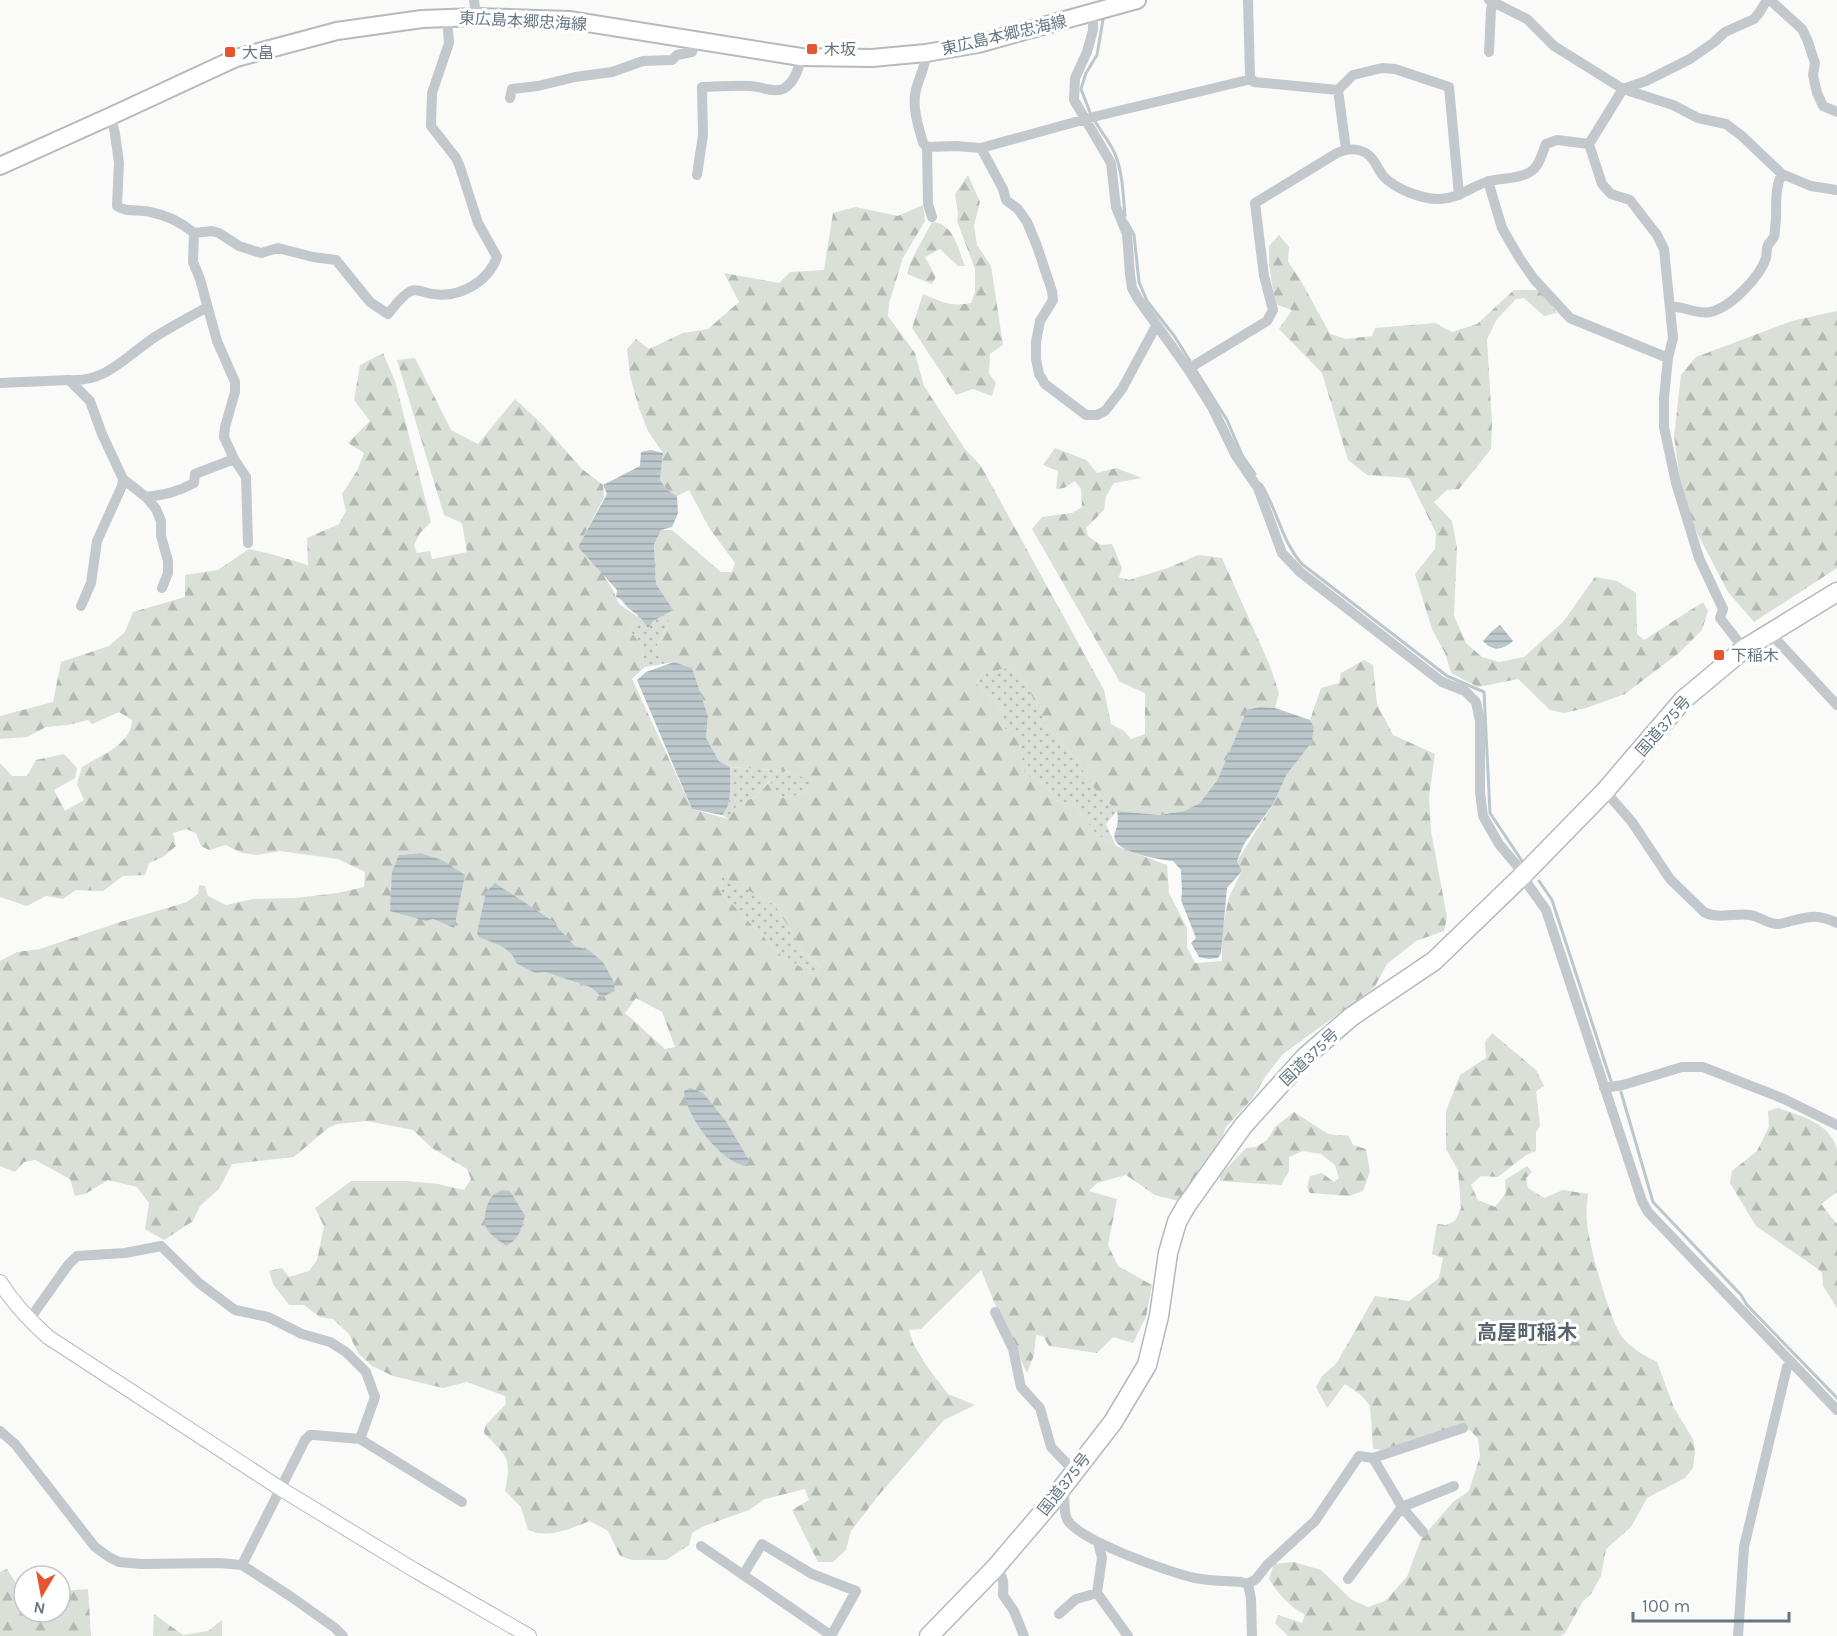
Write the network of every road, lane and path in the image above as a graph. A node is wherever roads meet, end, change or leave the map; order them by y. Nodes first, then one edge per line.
1 (474, 0) edge
2 (1137, 0) edge
3 (1248, 0) edge
4 (1768, 0) edge
5 (1492, 1) edge
6 (1105, 8) edge
7 (476, 17) junction
8 (447, 18) junction
9 (696, 41) junction
10 (1489, 52) dead end
11 (926, 53) junction
12 (801, 57) junction
13 (1252, 79) junction
14 (1623, 89) junction
15 (1338, 90) junction
16 (510, 98) dead end
17 (1837, 112) edge
18 (111, 116) junction
19 (1091, 118) junction
20 (1588, 144) junction
21 (927, 147) junction
22 (981, 148) junction
23 (1346, 149) junction
24 (0, 165) edge
25 (1782, 174) junction
26 (697, 175) dead end
27 (1488, 181) junction
28 (1837, 190) edge
29 (1459, 195) junction
30 (932, 217) dead end
31 (194, 233) junction
32 (207, 307) junction
33 (1670, 307) junction
34 (1156, 326) junction
35 (1668, 358) junction
36 (1192, 366) junction
37 (69, 380) junction
38 (0, 383) edge
39 (234, 459) junction
40 (123, 479) junction
41 (146, 497) junction
42 (248, 543) dead end
43 (162, 588) dead end
44 (1837, 592) edge
45 (81, 606) dead end
46 (1771, 634) junction
47 (1744, 649) junction
48 (1837, 705) edge
49 (1605, 791) junction
50 (1524, 874) junction
51 (1837, 923) edge
52 (1604, 1088) junction
53 (1837, 1125) edge
54 (0, 1282) edge
55 (4, 1299) edge
56 (995, 1312) dead end
57 (28, 1320) junction
58 (1791, 1363) junction
59 (1837, 1410) edge
60 (1463, 1428) dead end
61 (0, 1431) edge
62 (360, 1439) junction
63 (1373, 1458) junction
64 (1074, 1471) junction
65 (1454, 1486) dead end
66 (281, 1488) junction
67 (1060, 1488) junction
68 (462, 1502) dead end
69 (1401, 1507) junction
70 (1424, 1532) dead end
71 (1098, 1542) junction
72 (701, 1546) dead end
73 (242, 1565) junction
74 (995, 1568) junction
75 (743, 1575) junction
76 (1348, 1579) dead end
77 (1248, 1584) junction
78 (1097, 1593) junction
79 (1059, 1614) dead end
80 (343, 1636) edge
81 (529, 1636) edge
82 (831, 1636) edge
83 (929, 1636) edge
84 (1024, 1636) edge
85 (1128, 1636) edge
86 (1252, 1636) edge
87 (1738, 1636) edge

1 - 7 street
2 - 6 main road, 東広島本郷忠海線
3 - 13 street
4 - 14 street
4 - 17 street
5 - 10 street
5 - 14 street
6 - 11 main road, 東広島本郷忠海線
6 - 19 street
7 - 8 main road, 東広島本郷忠海線
7 - 9 main road, 東広島本郷忠海線
8 - 18 main road, 東広島本郷忠海線
8 - 31 street
9 - 12 main road, 東広島本郷忠海線
9 - 16 street
11 - 12 main road, 東広島本郷忠海線
11 - 21 street
12 - 26 street
13 - 15 street
13 - 19 street
14 - 20 street
14 - 25 street
15 - 23 street
15 - 29 street
18 - 24 main road, 東広島本郷忠海線
18 - 31 street
19 - 22 street
19 - 34 street
20 - 27 street
20 - 33 street
21 - 22 street
21 - 30 street
22 - 34 street
23 - 29 street
23 - 36 street
25 - 28 street
25 - 33 street
27 - 29 street
27 - 35 street
31 - 32 street
32 - 37 street
32 - 39 street
33 - 35 street
34 - 36 street
35 - 47 street
36 - 50 street
37 - 38 street
37 - 40 street
39 - 41 street
39 - 42 street
40 - 41 street
40 - 45 street
41 - 43 street
44 - 46 highway, 国道375号
46 - 47 highway, 国道375号
46 - 48 street
47 - 49 highway, 国道375号
49 - 50 highway, 国道375号
49 - 51 street
50 - 52 street
50 - 64 highway, 国道375号
52 - 53 street
52 - 58 street
54 - 55 street
55 - 57 street
56 - 64 street
57 - 62 street
57 - 66 street
58 - 59 street
58 - 87 street
60 - 63 street
61 - 73 street
62 - 66 street
62 - 68 street
63 - 69 street
63 - 77 street
64 - 67 highway, 国道375号
65 - 69 street
66 - 73 street
66 - 81 street
67 - 71 street
67 - 74 highway, 国道375号
69 - 70 street
69 - 76 street
71 - 77 street
71 - 78 street
72 - 75 street
73 - 80 street
74 - 83 highway, 国道375号
74 - 84 street
75 - 82 street
75 - 82 street
77 - 86 street
78 - 79 street
78 - 85 street

